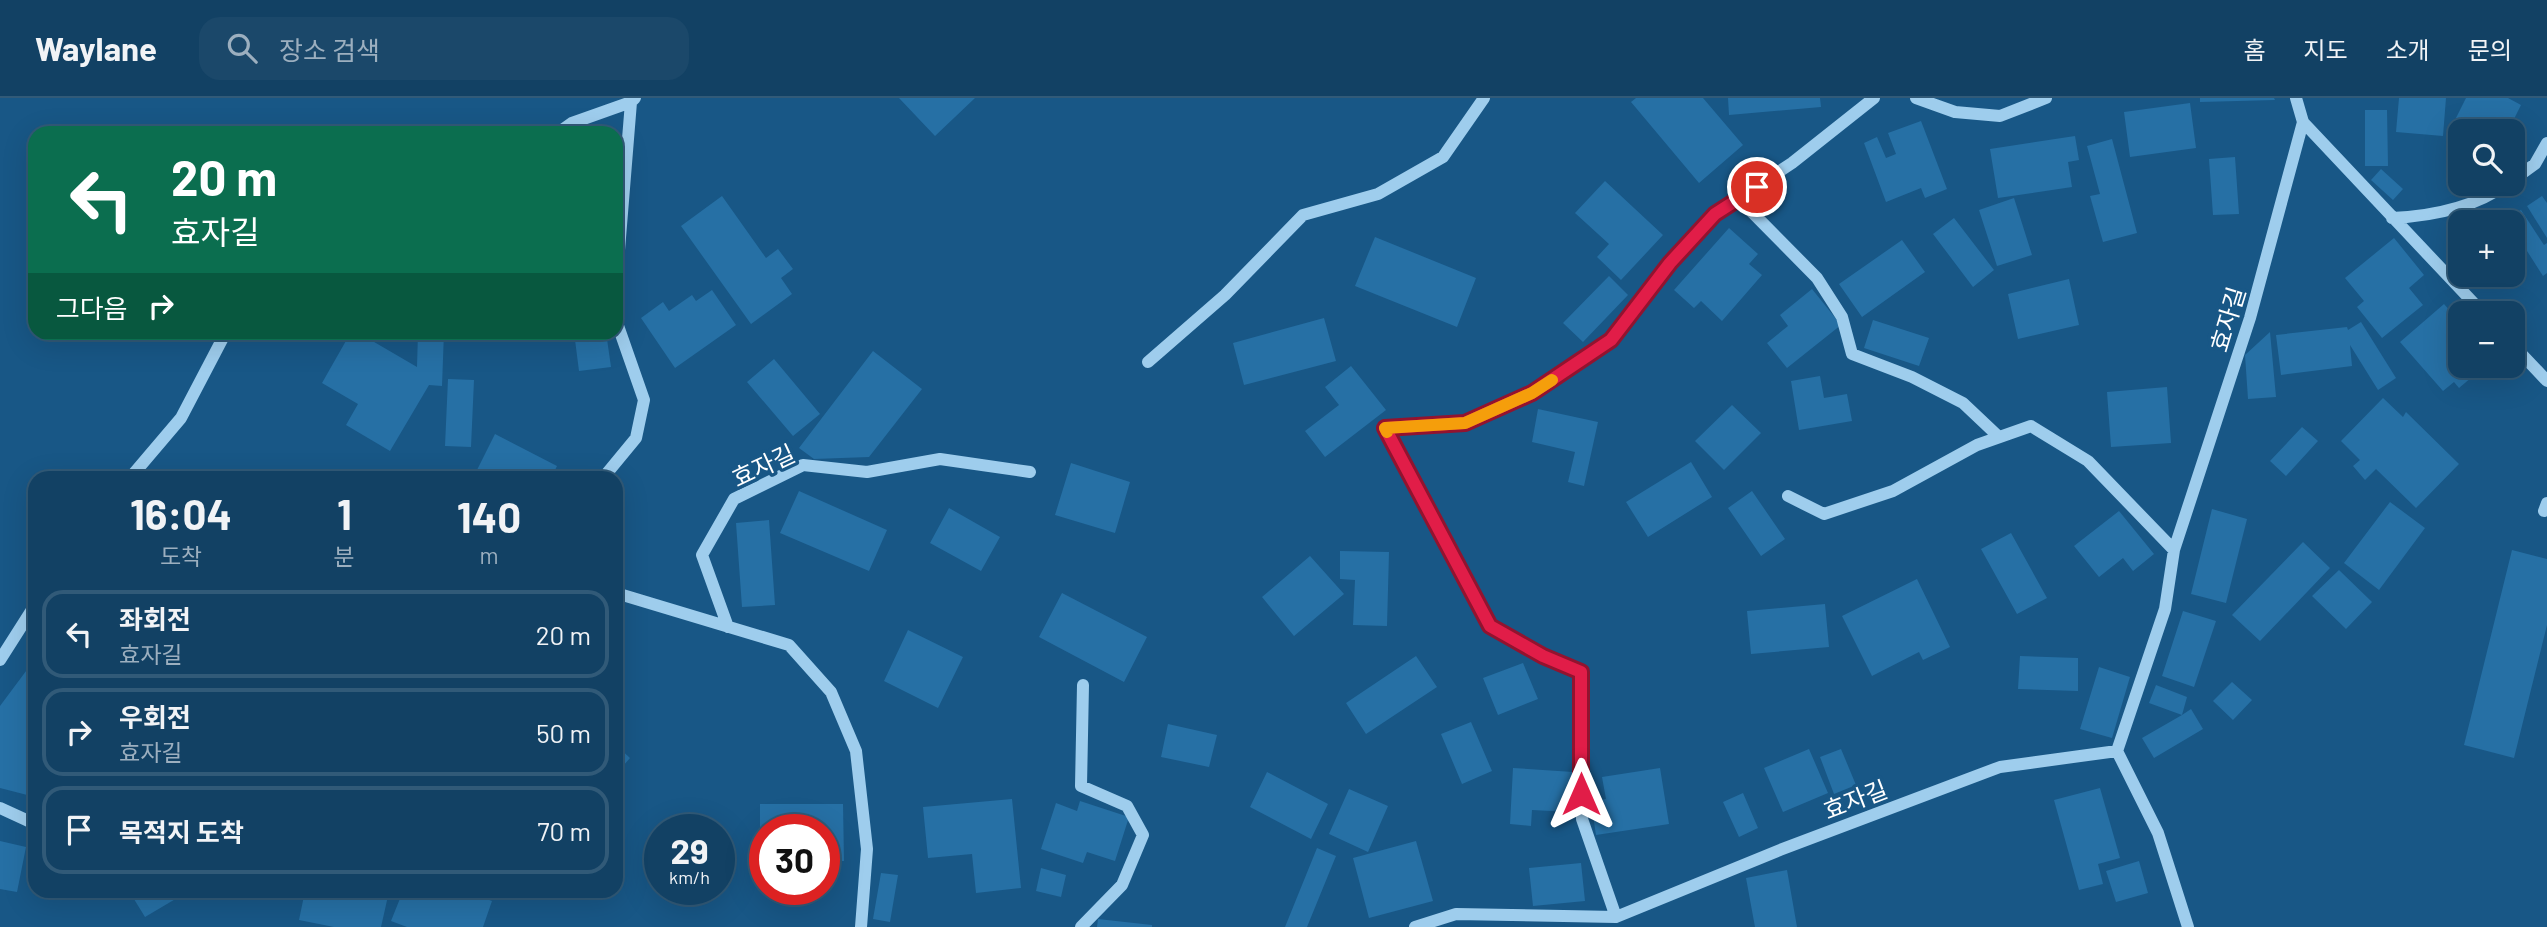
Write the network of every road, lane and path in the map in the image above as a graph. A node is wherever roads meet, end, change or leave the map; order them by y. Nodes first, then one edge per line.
1 (1484, 98) edge
2 (1874, 98) edge
3 (1916, 98) edge
4 (2046, 98) edge
5 (2296, 98) edge
6 (633, 100) edge
7 (2304, 122) junction
8 (569, 126) edge
9 (2547, 143) edge
10 (2525, 171) edge
11 (2485, 196) edge
12 (1739, 199) junction
13 (623, 210) edge
14 (2392, 218) junction
15 (2472, 301) edge
16 (222, 340) edge
17 (623, 340) edge
18 (2525, 358) edge
19 (1148, 362) dead end
20 (2547, 381) edge
21 (1999, 437) junction
22 (136, 471) edge
23 (609, 471) edge
24 (1030, 472) dead end
25 (1788, 496) dead end
26 (2174, 550) junction
27 (623, 595) edge
28 (28, 616) edge
29 (728, 627) junction
30 (0, 660) edge
31 (1083, 685) dead end
32 (2117, 751) junction
33 (0, 808) edge
34 (28, 821) edge
35 (1616, 918) junction
36 (861, 927) edge
37 (1081, 927) edge
38 (1415, 927) edge
39 (2188, 927) edge

1 - 19 street
2 - 12 street
3 - 4 street
5 - 7 street
6 - 8 street
6 - 13 street
7 - 14 street
7 - 26 street, 효자길
9 - 10 street
11 - 14 street
12 - 21 street
12 - 35 street
14 - 15 street
16 - 22 street
17 - 23 street
18 - 20 street
21 - 25 street
21 - 26 street
24 - 29 street, 효자길
26 - 32 street, 효자길
27 - 29 street
28 - 30 street
29 - 36 street
31 - 37 street
32 - 35 street, 효자길
32 - 39 street
33 - 34 street
35 - 38 street, 효자길

